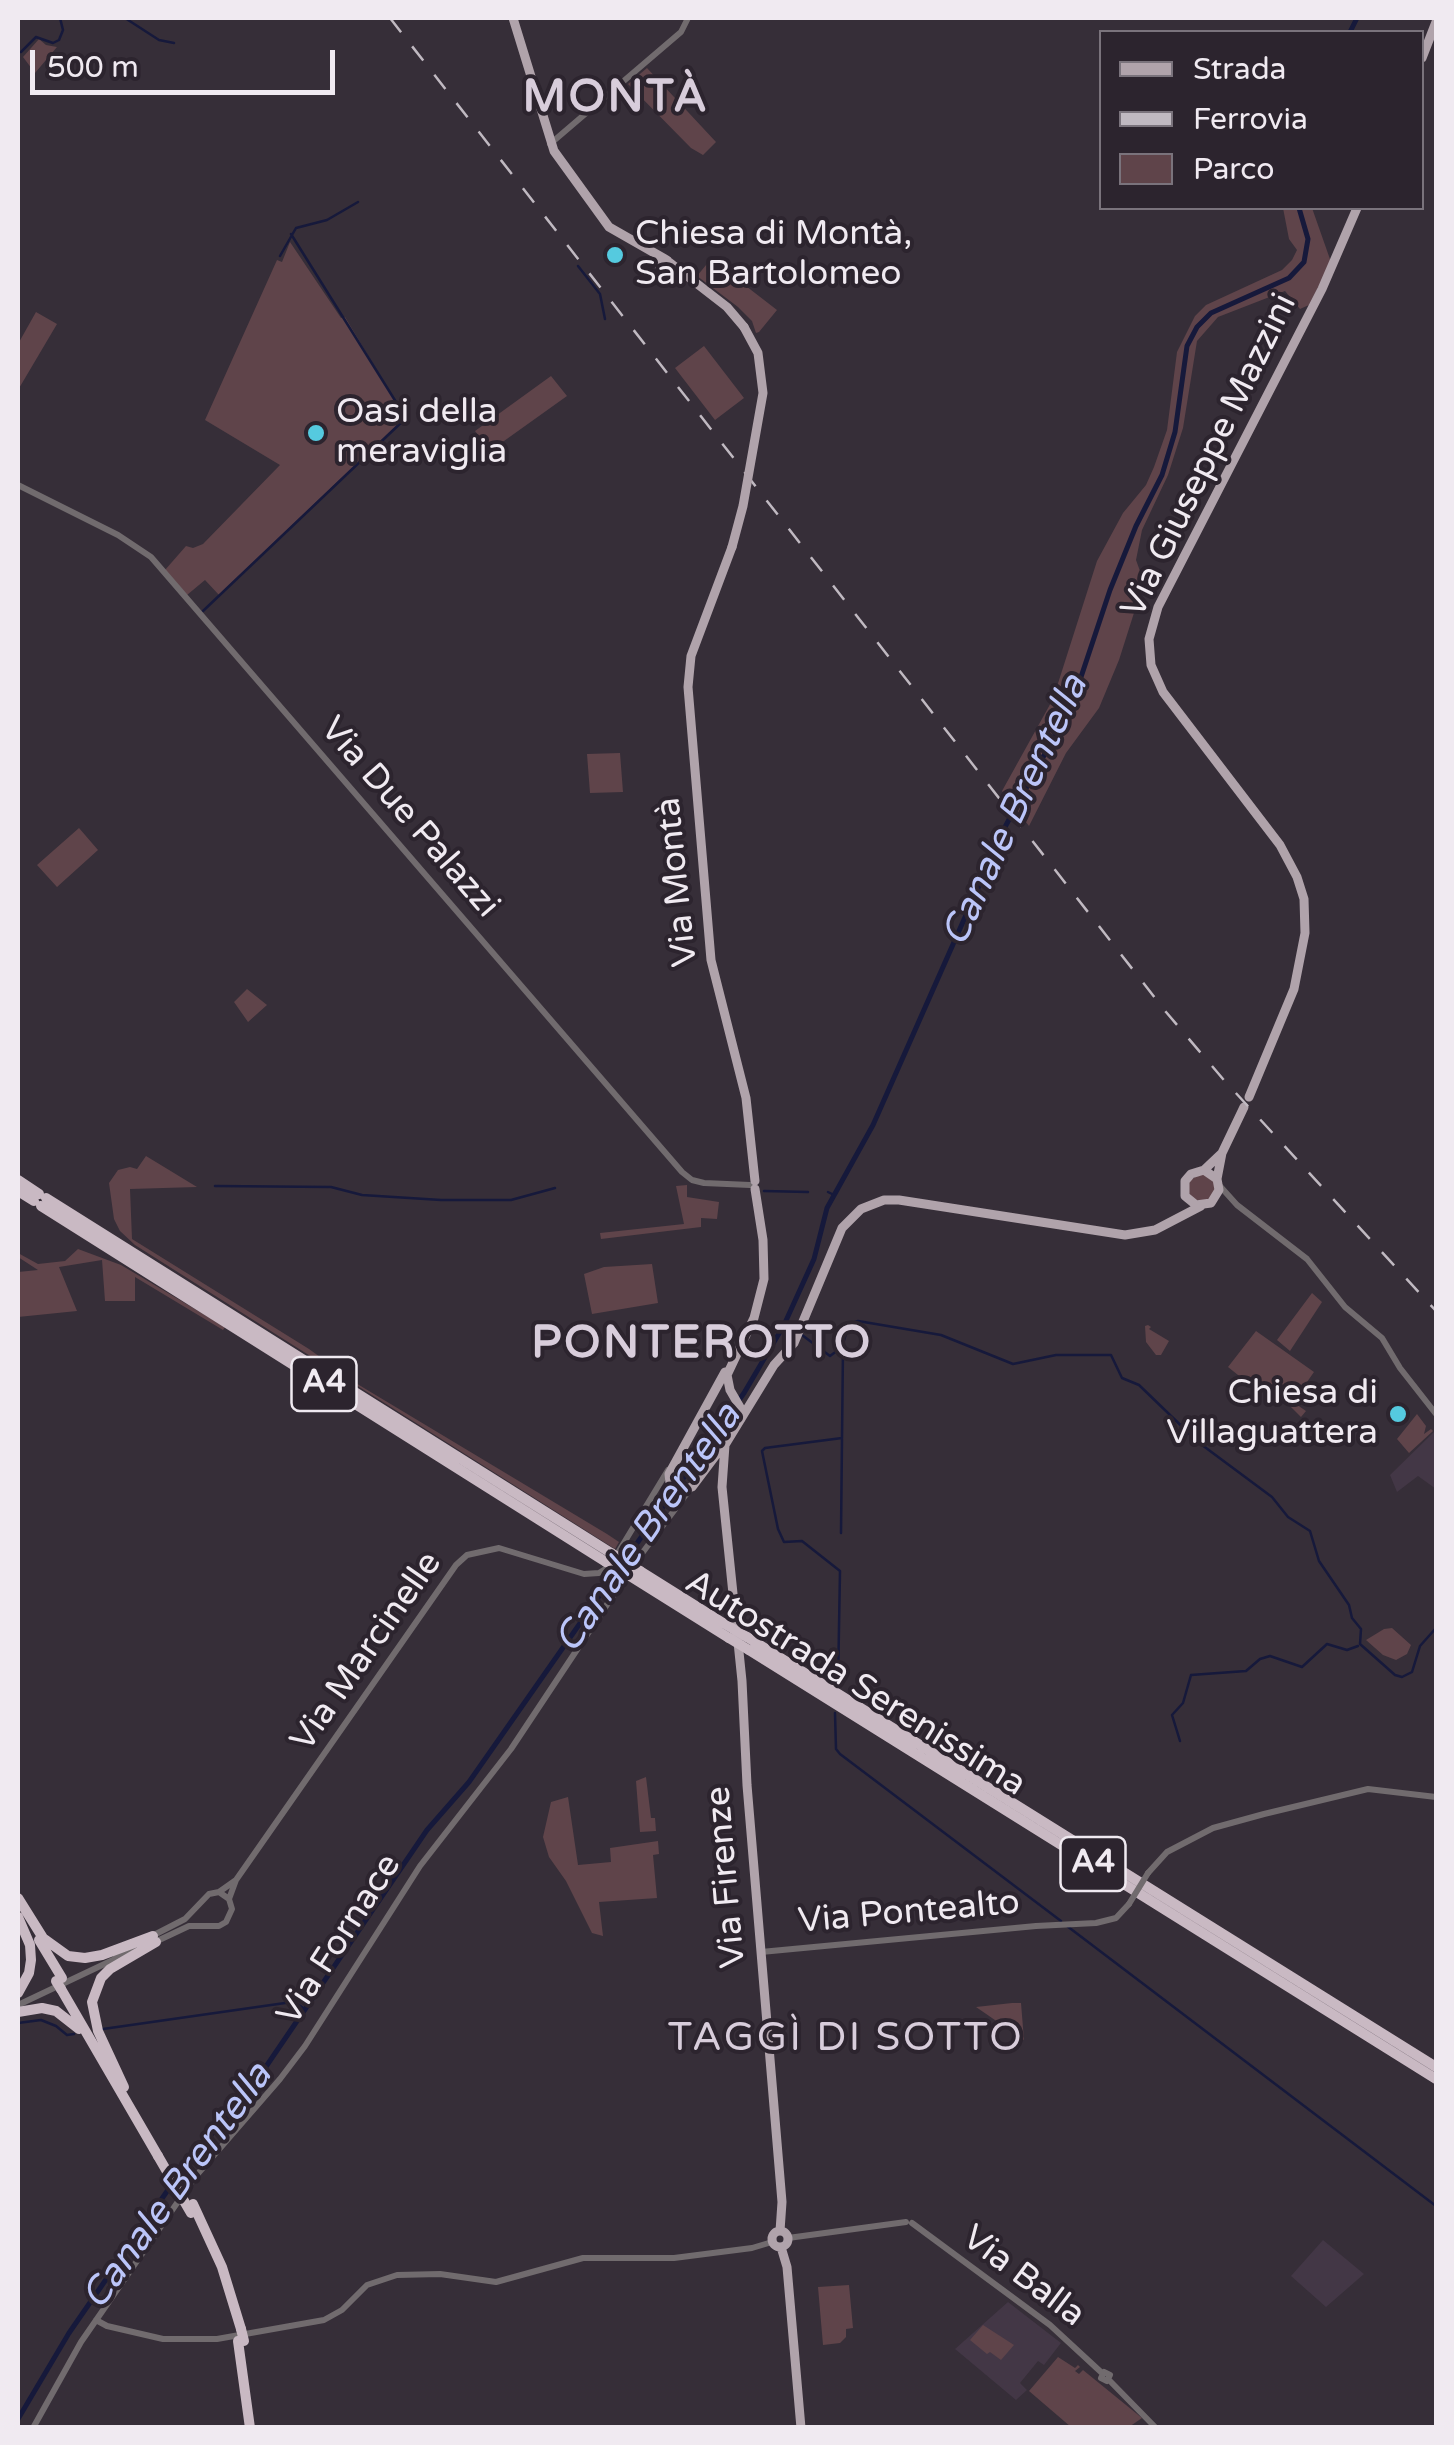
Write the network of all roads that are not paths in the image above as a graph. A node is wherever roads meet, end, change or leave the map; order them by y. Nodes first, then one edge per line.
1 (513, 18) edge
2 (688, 18) edge
3 (1436, 22) edge
4 (1424, 53) edge
5 (550, 144) junction
6 (1356, 210) edge
7 (18, 484) edge
8 (1222, 1154) junction
9 (1204, 1170) junction
10 (18, 1180) edge
11 (1218, 1181) junction
12 (753, 1185) junction
13 (18, 1191) edge
14 (1185, 1196) junction
15 (40, 1200) junction
16 (1215, 1200) junction
17 (1237, 1204) junction
18 (1202, 1206) junction
19 (1176, 1220) junction
20 (732, 1362) junction
21 (756, 1396) junction
22 (736, 1401) junction
23 (708, 1407) junction
24 (1436, 1414) edge
25 (738, 1426) junction
26 (727, 1441) junction
27 (676, 1462) junction
28 (706, 1466) junction
29 (722, 1472) junction
30 (657, 1486) junction
31 (679, 1486) junction
32 (609, 1561) junction
33 (633, 1572) junction
34 (738, 1638) junction
35 (1436, 1797) edge
36 (236, 1880) junction
37 (219, 1892) junction
38 (230, 1899) junction
39 (18, 1900) edge
40 (18, 1915) edge
41 (154, 1939) junction
42 (761, 1952) junction
43 (61, 1984) junction
44 (18, 1992) edge
45 (18, 2008) edge
46 (1436, 2067) edge
47 (1436, 2078) edge
48 (122, 2088) junction
49 (780, 2239) junction
50 (96, 2320) junction
51 (33, 2428) edge
52 (252, 2428) edge
53 (801, 2428) edge
54 (1156, 2428) edge

1 - 5 main road
2 - 5 street
3 - 4 main road
5 - 12 main road, Via Montà, bridge
6 - 8 main road, Via Giuseppe Mazzini
7 - 12 street, Via Due Palazzi
8 - 9 main road, Via Giuseppe Mazzini
8 - 11 main road, Via Giuseppe Mazzini
9 - 11 main road
9 - 14 main road
10 - 15 highway, Autostrada Serenissima / A4
11 - 16 main road
11 - 17 street
12 - 20 main road, Via Montà
13 - 15 highway, Autostrada Serenissima / A4
14 - 18 main road
14 - 19 main road
15 - 32 highway, Autostrada Serenissima / A4
16 - 17 street
16 - 18 main road
17 - 24 street
18 - 19 main road, Via Fornace
19 - 21 main road, Via Fornace
20 - 22 main road, Via Montà
20 - 23 main road
21 - 22 main road
21 - 25 main road, Via Fornace
22 - 23 main road
22 - 25 main road, Via Montà
23 - 27 main road
25 - 26 main road, Via Fornace
26 - 28 main road, Via Fornace
26 - 29 main road, Via Firenze
27 - 30 street
27 - 31 main road
28 - 29 main road
28 - 31 main road, Via Fornace
29 - 34 main road, Via Firenze
30 - 31 street
30 - 32 street
31 - 33 street, Via Fornace
32 - 33 highway, Autostrada Serenissima / A4, bridge
32 - 36 street, Via Marcinelle
33 - 34 highway, Autostrada Serenissima / A4
33 - 34 highway, Autostrada Serenissima / A4, bridge
33 - 50 street, Via Fornace
34 - 42 main road, Via Firenze
34 - 46 highway, Autostrada Serenissima / A4
34 - 47 highway, Autostrada Serenissima / A4, bridge
35 - 42 street, Via Pontealto, bridge
36 - 37 street
36 - 38 street
37 - 38 street
37 - 41 street
38 - 41 street
39 - 41 highway
39 - 43 highway
40 - 43 highway
40 - 44 highway
41 - 45 street
41 - 48 highway
42 - 49 main road, Via Firenze
43 - 48 highway
45 - 48 highway
48 - 52 highway, bridge
49 - 50 street, Via Balla
49 - 53 main road, Via Firenze
49 - 54 street, Via Balla
50 - 51 street, Via Fornace

